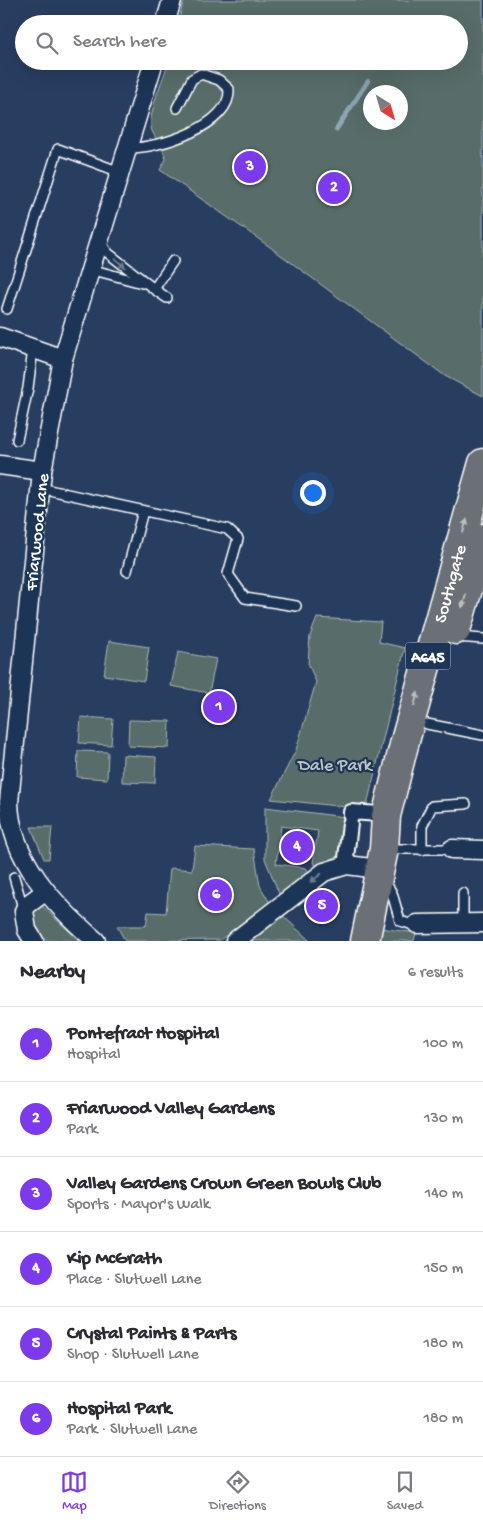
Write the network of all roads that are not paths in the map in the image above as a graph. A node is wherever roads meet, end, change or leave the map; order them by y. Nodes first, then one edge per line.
1 (172, 0) edge
2 (168, 15) edge
3 (151, 70) edge
4 (176, 108) dead end
5 (128, 148) junction
6 (120, 172) junction
7 (98, 240) junction
8 (173, 261) dead end
9 (90, 269) junction
10 (145, 284) junction
11 (154, 289) junction
12 (167, 298) dead end
13 (8, 309) dead end
14 (0, 337) edge
15 (33, 349) junction
16 (63, 359) junction
17 (16, 440) dead end
18 (0, 464) edge
19 (483, 465) edge
20 (42, 471) junction
21 (40, 488) junction
22 (143, 510) junction
23 (483, 538) edge
24 (127, 571) dead end
25 (296, 606) dead end
26 (454, 637) junction
27 (483, 639) edge
28 (427, 724) junction
29 (483, 735) edge
30 (466, 804) dead end
31 (379, 814) dead end
32 (6, 826) edge
33 (422, 850) junction
34 (483, 850) edge
35 (460, 853) joint
36 (346, 858) dead end
37 (381, 864) junction
38 (14, 877) dead end
39 (46, 891) junction
40 (463, 893) dead end
41 (24, 911) junction
42 (463, 922) junction
43 (483, 923) edge
44 (414, 924) joint
45 (34, 941) edge
46 (96, 941) edge
47 (235, 941) edge
48 (365, 941) edge

1 - 2 street
3 - 5 street, Friarwood Lane
4 - 5 lane
5 - 6 street, Friarwood Lane
6 - 7 street, Friarwood Lane
6 - 13 lane
7 - 9 street, Friarwood Lane
7 -> 10 lane
8 - 11 lane
9 - 10 lane
9 - 16 street, Friarwood Lane
10 - 11 lane
11 - 12 lane
14 - 15 street
15 - 16 street
15 - 17 lane
16 - 20 street, Friarwood Lane
18 - 20 street
37 -> 19 highway, Southgate / A645
20 - 21 street, Friarwood Lane
21 - 22 lane
21 - 32 street, Friarwood Lane
22 - 24 lane
22 - 25 lane
23 -> 26 highway, Southgate / A645
26 - 27 lane
26 - 28 highway, Southgate / A645
28 - 29 lane
28 - 37 highway, Southgate / A645
30 - 33 lane
31 - 36 street
32 - 39 street, Friarwood Lane
33 - 35 lane
33 - 37 lane
34 - 35 street
37 - 44 lane
37 -> 47 street
37 - 48 highway, Southgate / A645
38 - 41 lane
39 - 41 street
39 - 46 street, Friarwood Lane
40 - 42 lane
41 - 45 street
42 - 43 street
42 - 44 street

